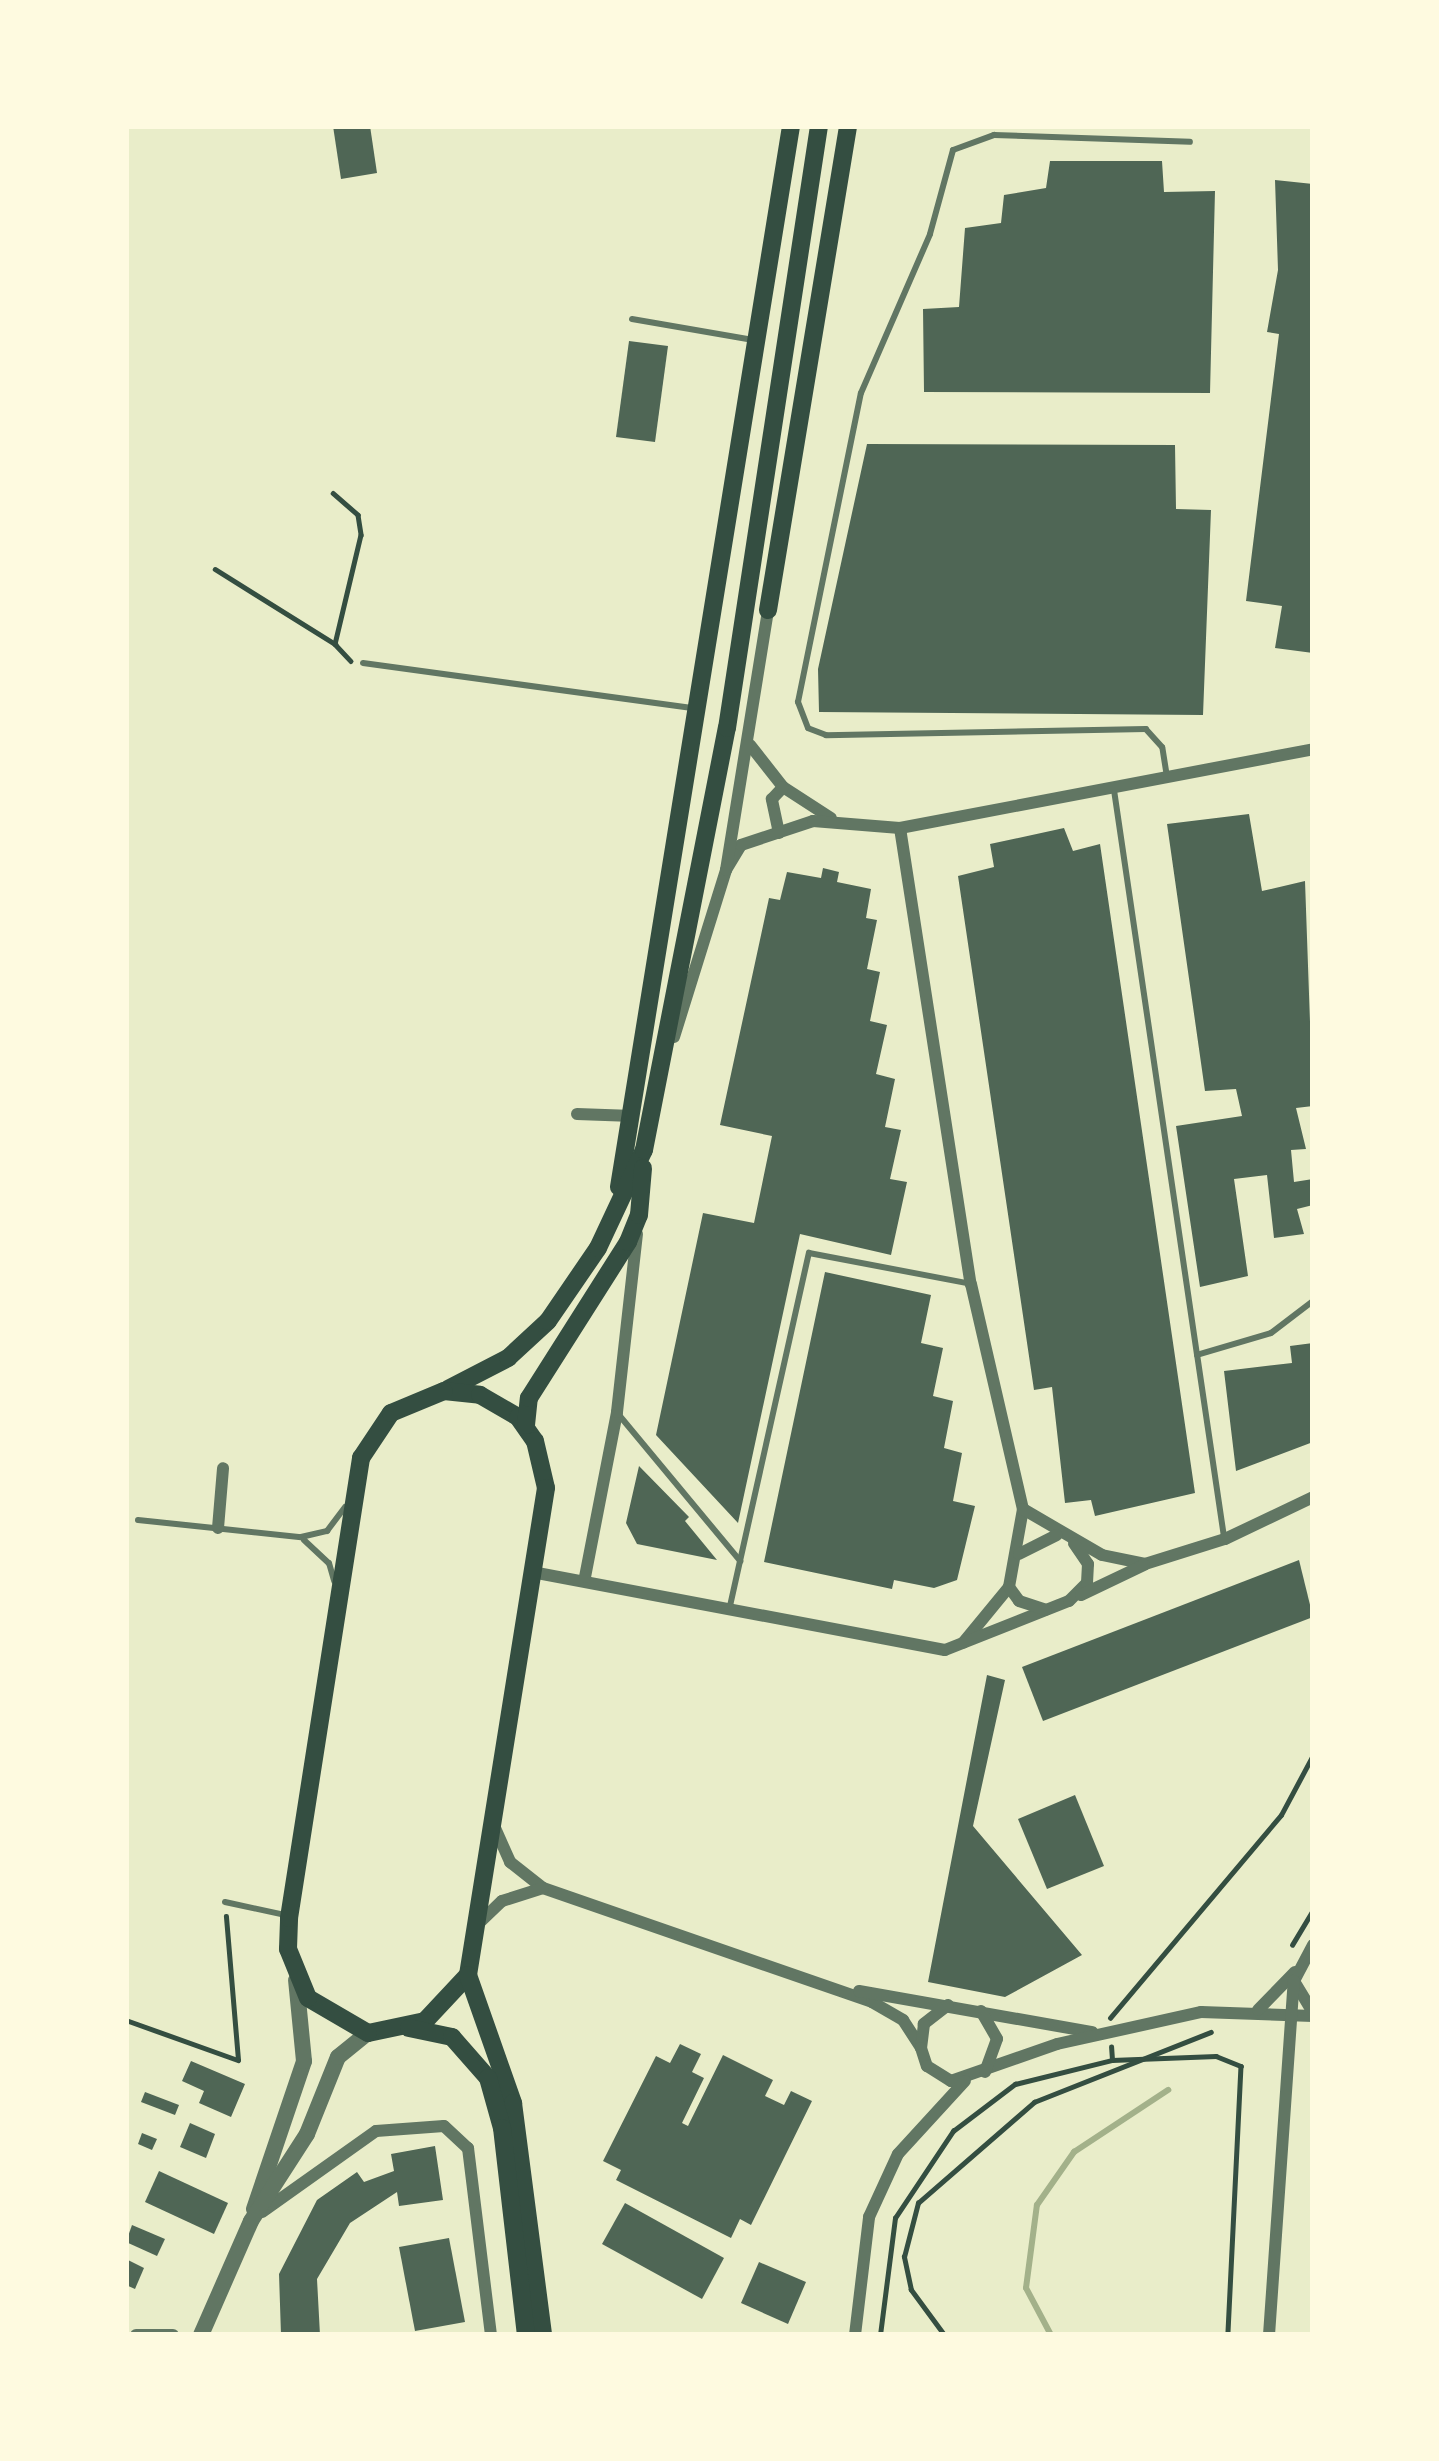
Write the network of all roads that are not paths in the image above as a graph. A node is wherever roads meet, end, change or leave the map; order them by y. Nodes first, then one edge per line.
1 (791, 126) edge
2 (819, 126) edge
3 (848, 126) edge
4 (1190, 142) dead end
5 (632, 319) dead end
6 (757, 340) junction
7 (768, 610) joint
8 (363, 663) road end
9 (701, 709) junction
10 (748, 742) junction
11 (1313, 749) edge
12 (1167, 777) junction
13 (783, 787) junction
14 (1113, 787) junction
15 (832, 819) junction
16 (901, 827) junction
17 (779, 832) junction
18 (727, 870) junction
19 (668, 1055) junction
20 (577, 1114) dead end
21 (633, 1116) junction
22 (644, 1150) junction
23 (640, 1215) junction
24 (605, 1233) junction
25 (971, 1284) junction
26 (1313, 1301) edge
27 (1197, 1355) junction
28 (444, 1391) junction
29 (617, 1412) junction
30 (526, 1425) junction
31 (223, 1468) dead end
32 (356, 1488) junction
33 (1313, 1497) edge
34 (1023, 1509) junction
35 (138, 1520) dead end
36 (218, 1528) junction
37 (1057, 1534) junction
38 (301, 1538) junction
39 (1225, 1539) junction
40 (1074, 1543) junction
41 (1019, 1554) junction
42 (740, 1561) junction
43 (1145, 1564) junction
44 (532, 1572) junction
45 (586, 1577) junction
46 (1009, 1587) junction
47 (339, 1600) junction
48 (1069, 1600) junction
49 (730, 1606) junction
50 (1046, 1610) junction
51 (963, 1643) junction
52 (494, 1823) junction
53 (543, 1888) junction
54 (225, 1902) road end
55 (289, 1918) junction
56 (477, 1925) junction
57 (1313, 1945) edge
58 (468, 1975) junction
59 (295, 1976) junction
60 (1294, 1976) junction
61 (824, 1986) junction
62 (948, 2005) junction
63 (980, 2010) junction
64 (1258, 2010) junction
65 (1291, 2014) junction
66 (1313, 2015) edge
67 (409, 2028) junction
68 (368, 2032) junction
69 (1111, 2033) junction
70 (1289, 2039) junction
71 (921, 2048) junction
72 (984, 2072) junction
73 (965, 2081) junction
74 (251, 2221) junction
75 (136, 2335) edge
76 (173, 2335) edge
77 (201, 2335) edge
78 (491, 2335) edge
79 (526, 2335) edge
80 (543, 2335) edge
81 (855, 2335) edge
82 (1269, 2335) edge

1 - 6 main road
2 - 19 main road
3 - 7 main road
4 - 12 lane
5 - 6 lane
6 - 9 main road
7 - 10 street
8 - 9 lane
9 - 21 main road
10 - 13 street
10 - 18 street
11 - 12 street
12 - 14 street
13 - 15 street
13 - 17 street
14 - 16 street
14 - 27 lane
15 - 16 street
15 - 17 street
16 - 25 street
17 - 18 street
18 - 19 street
19 - 22 main road
20 - 21 street
21 - 24 main road
22 - 23 main road
22 - 24 main road
23 - 29 street
23 - 30 main road
24 - 28 main road
25 - 34 street
25 - 42 lane
26 - 27 lane
27 - 39 lane
28 - 30 main road
28 - 32 main road
29 - 42 lane
29 - 45 street
30 - 44 main road
31 - 36 street
32 - 38 lane
32 - 47 main road
33 - 39 street
34 - 37 street
34 - 41 street
35 - 36 lane
36 - 38 lane
37 - 40 street
37 - 41 street
38 - 47 lane
39 - 43 street
40 - 43 street
40 - 48 street
41 - 46 street
42 - 49 lane
43 - 48 street
44 - 45 street
44 - 52 main road
45 - 49 street
46 - 50 street
46 - 51 street
47 - 55 main road
48 - 50 street
49 - 51 street
50 - 51 street
52 - 53 street
52 - 56 main road
53 - 56 street
53 - 61 street
54 - 55 lane
55 - 59 main road
56 - 58 main road
57 - 60 street
58 - 67 main road
58 - 80 main road
59 - 68 main road
59 - 74 street
60 - 64 street
60 - 65 street
60 - 66 street
61 - 62 street
61 - 71 street
62 - 63 street
62 - 71 street
63 - 69 street
63 - 72 street
64 - 65 street
64 - 69 street
64 - 70 street
65 - 66 street
65 - 70 street
67 - 68 main road
67 - 79 main road
68 - 74 street
69 - 72 street
70 - 82 street
71 - 73 street
72 - 73 street
73 - 81 street
74 - 77 street
74 - 78 street
75 - 76 street

